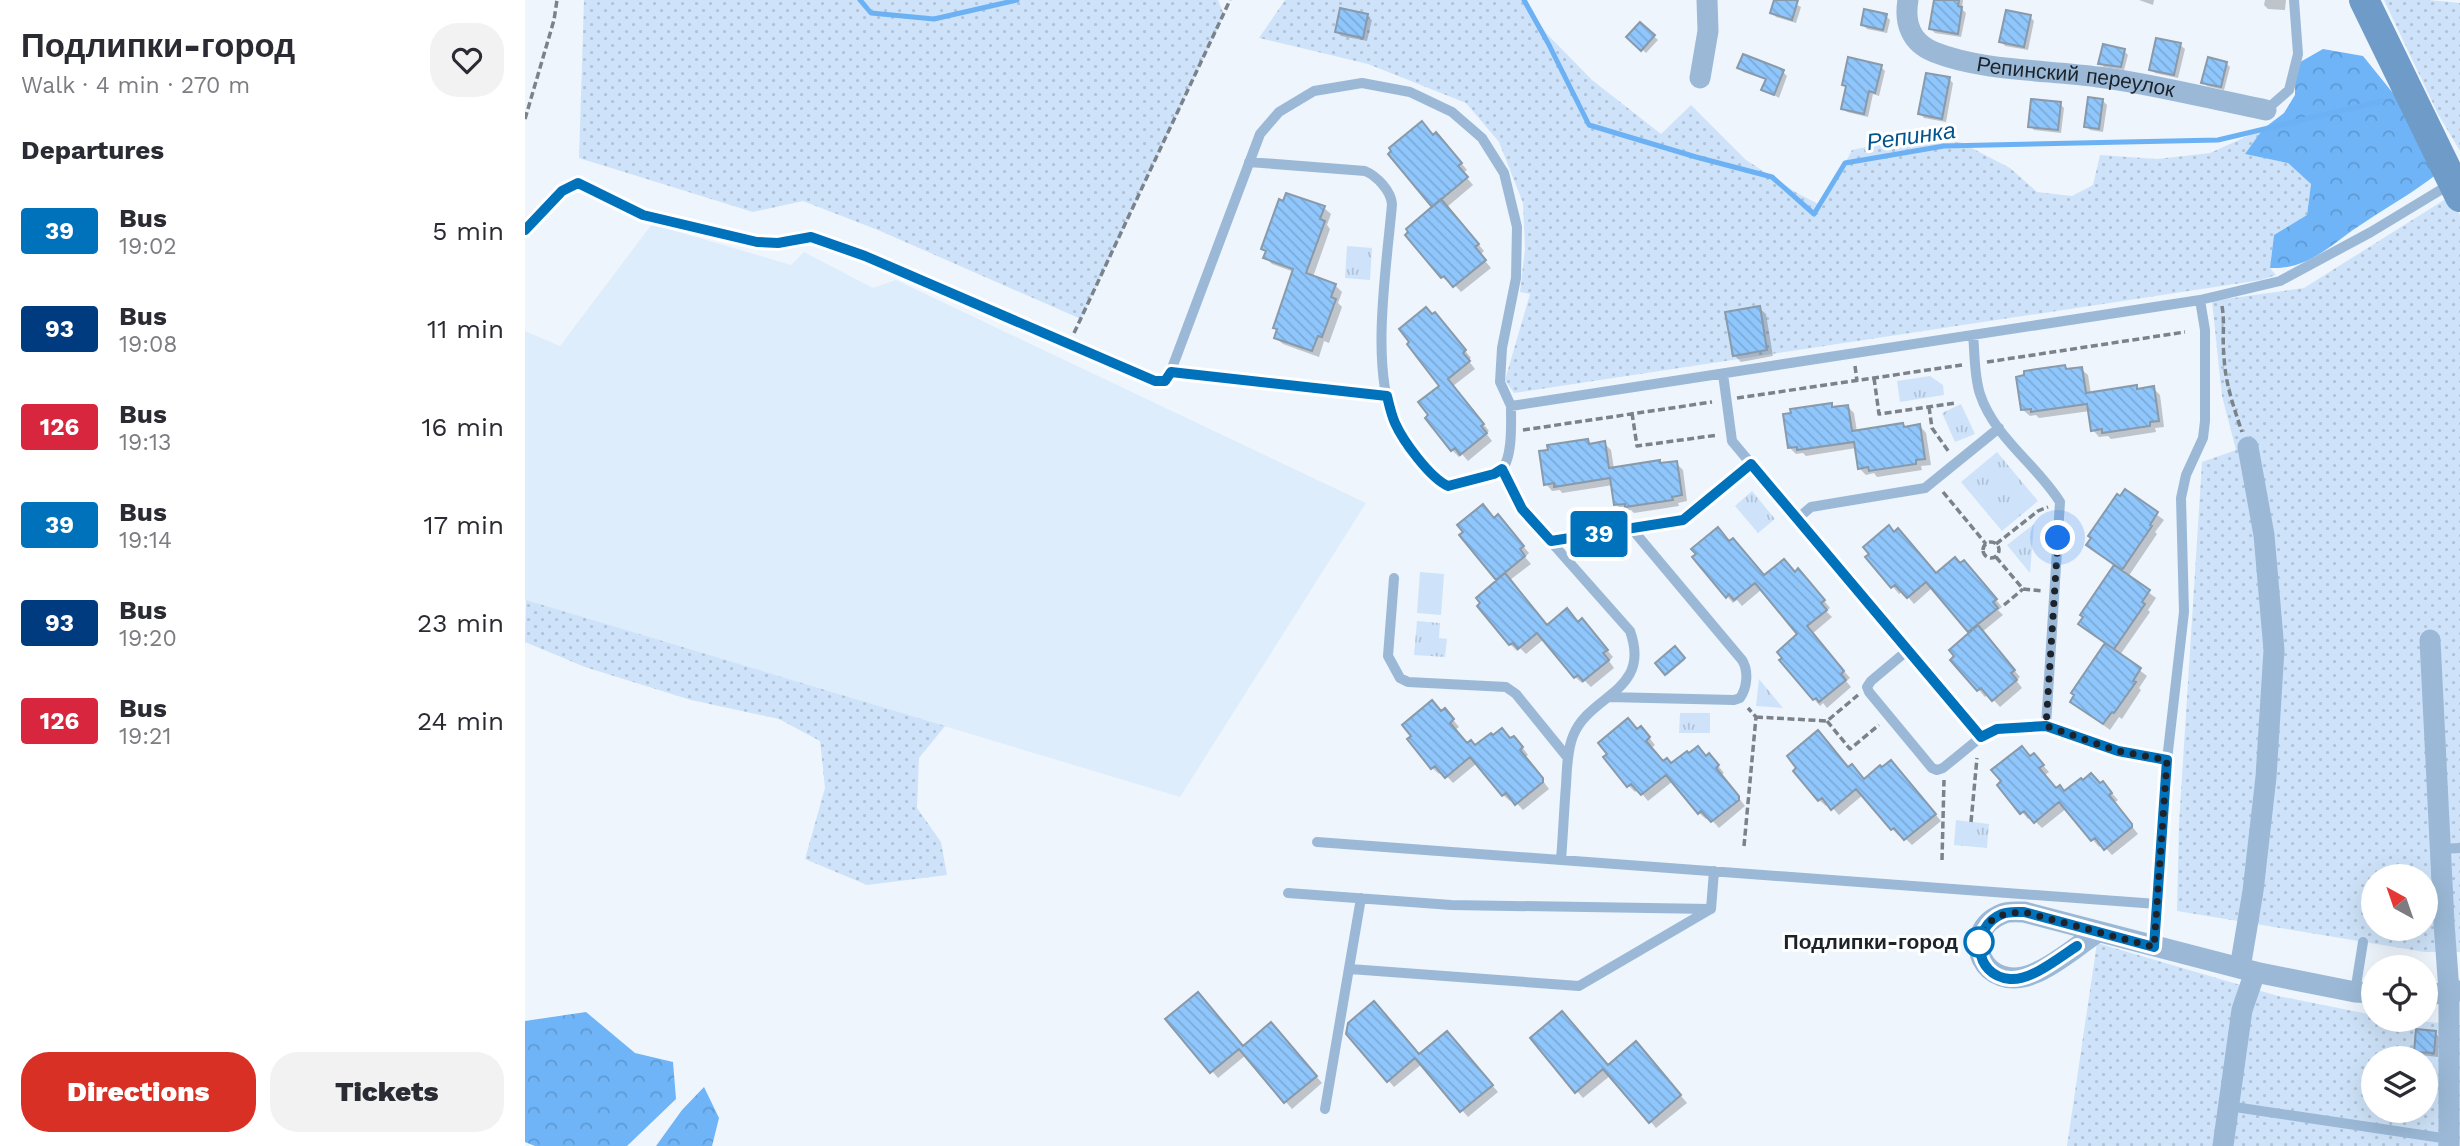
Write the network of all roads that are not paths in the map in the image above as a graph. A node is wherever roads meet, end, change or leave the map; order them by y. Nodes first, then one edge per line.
1 (1707, 0) edge
2 (2294, 0) edge
3 (2364, 0) edge
4 (1906, 8) edge
5 (1700, 78) dead end
6 (2266, 110) joint
7 (1249, 162) junction
8 (2456, 189) edge
9 (525, 230) edge
10 (2200, 300) junction
11 (1973, 335) junction
12 (1171, 372) junction
13 (1723, 374) junction
14 (1387, 396) junction
15 (1511, 406) junction
16 (1999, 428) junction
17 (2248, 447) road end
18 (1751, 464) junction
19 (1502, 469) junction
20 (1797, 519) junction
21 (1632, 529) junction
22 (1551, 541) junction
23 (1394, 578) dead end
24 (2430, 640) dead end
25 (1908, 650) junction
26 (1608, 697) junction
27 (2046, 726) junction
28 (1981, 737) junction
29 (1568, 758) junction
30 (2167, 760) junction
31 (1317, 842) dead end
32 (2451, 849) edge
33 (1561, 860) junction
34 (1714, 872) junction
35 (1289, 893) dead end
36 (1361, 898) junction
37 (2157, 904) junction
38 (1711, 909) junction
39 (2098, 932) junction
40 (2363, 942) dead end
41 (2154, 947) junction
42 (2363, 955) edge
43 (1350, 969) junction
44 (2247, 970) junction
45 (2455, 991) edge
46 (2361, 992) edge
47 (2228, 1106) junction
48 (1325, 1109) dead end
49 (2449, 1142) edge
50 (2223, 1146) edge

1 - 5 street
2 - 6 lane
3 - 8 main road
4 - 6 street, Репинский переулок
7 - 12 lane
7 - 14 lane
7 - 15 lane
8 - 10 lane
9 - 12 lane
10 - 11 lane
10 - 30 lane
11 - 13 lane
11 - 16 lane
12 - 14 lane
13 - 15 lane
13 - 18 lane
14 - 19 lane
15 - 19 lane
16 - 20 lane
16 - 27 lane
17 - 44 street
18 - 20 lane
18 - 21 lane
19 - 22 lane
20 - 25 lane
21 - 22 lane
21 - 26 lane
22 - 26 lane
23 - 29 lane
24 - 32 street
25 - 28 lane
25 - 28 lane
26 - 29 lane
27 - 28 lane
27 - 30 lane
29 - 33 lane
30 - 37 lane
31 - 33 lane
32 - 45 street
33 - 34 lane
34 - 37 lane
34 - 38 lane
35 - 36 lane
36 - 38 lane
36 - 43 lane
37 - 41 lane
38 - 43 lane
39 - 39 street
39 - 41 street
40 - 42 lane
41 - 44 street
43 - 48 lane
44 - 46 street
44 - 47 street
45 - 49 street
47 - 49 lane
47 - 50 street

